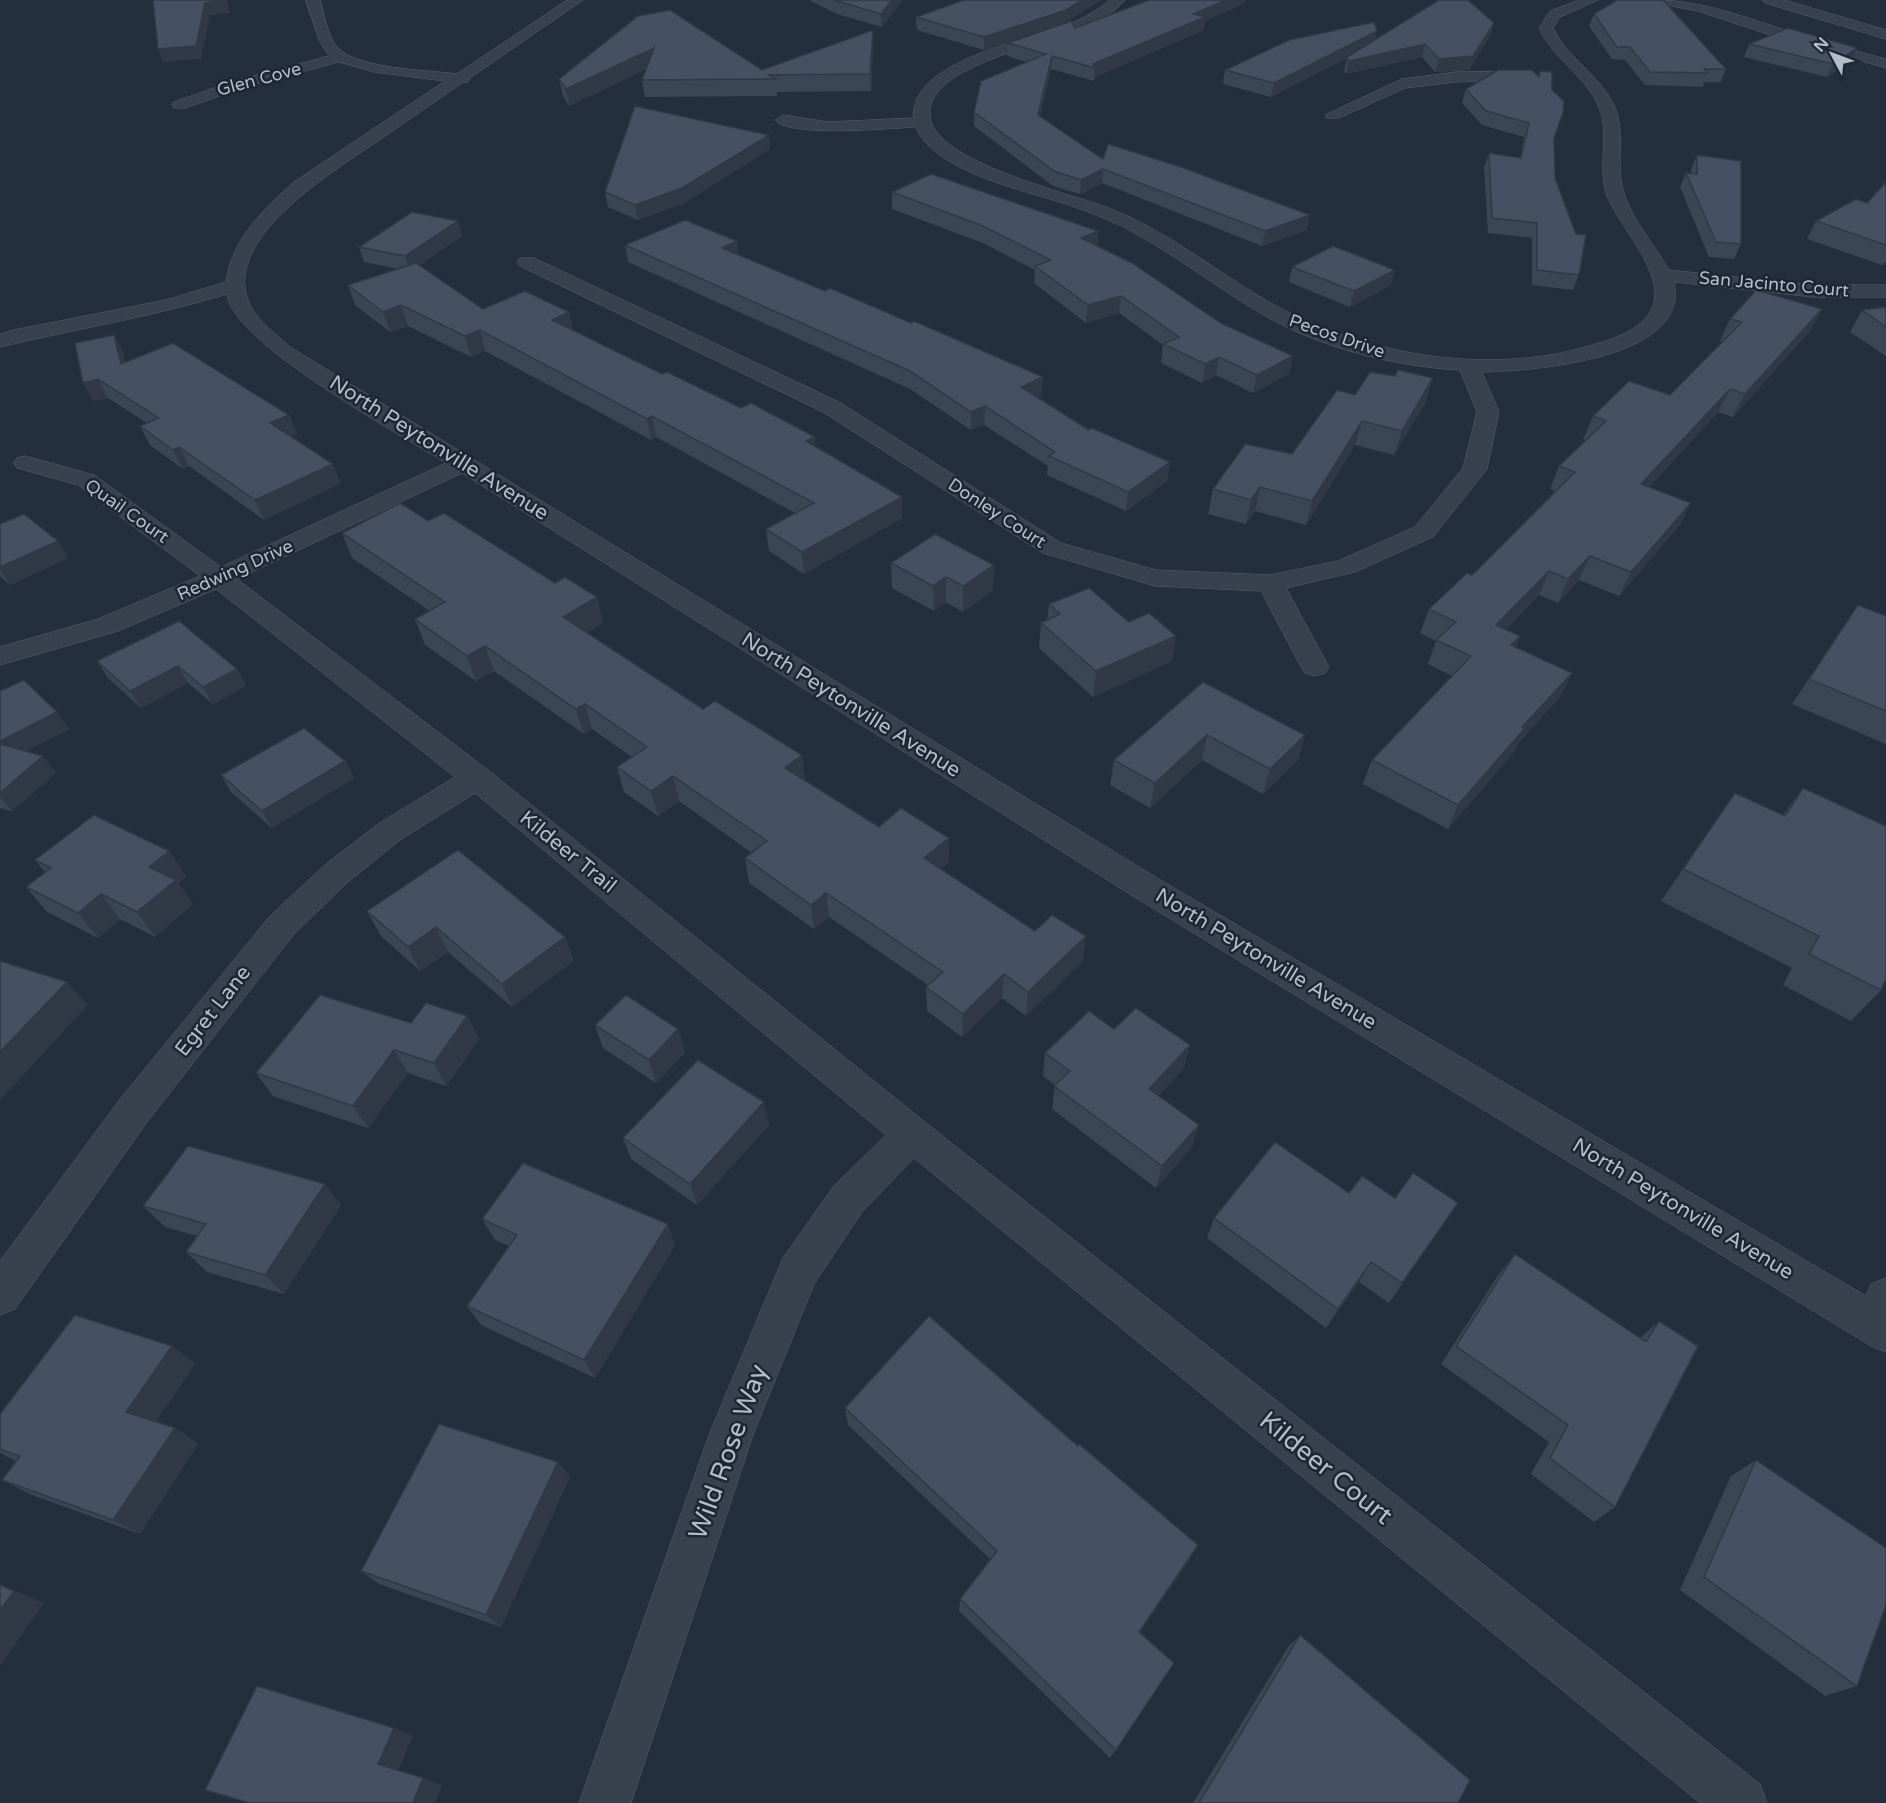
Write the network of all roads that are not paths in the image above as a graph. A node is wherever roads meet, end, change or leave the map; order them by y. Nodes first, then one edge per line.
1 (313, 0) edge
2 (576, 0) edge
3 (1118, 0) edge
4 (1591, 0) edge
5 (1661, 0) edge
6 (1719, 0) edge
7 (1770, 0) edge
8 (1805, 0) edge
9 (1886, 24) edge
10 (1886, 35) edge
11 (1886, 52) edge
12 (340, 57) junction
13 (1886, 64) edge
14 (1581, 75) junction
15 (462, 79) junction
16 (180, 105) dead end
17 (1332, 115) dead end
18 (783, 120) dead end
19 (922, 122) junction
20 (527, 262) dead end
21 (1662, 274) junction
22 (236, 285) junction
23 (1886, 291) edge
24 (0, 341) edge
25 (1468, 364) junction
26 (25, 463) dead end
27 (462, 464) junction
28 (219, 578) junction
29 (1270, 583) junction
30 (0, 656) edge
31 (1315, 667) dead end
32 (477, 778) junction
33 (912, 1134) junction
34 (0, 1295) edge
35 (1882, 1317) edge
36 (605, 1803) edge
37 (1741, 1803) edge

1 - 12 street
2 - 15 street, North Peytonville Avenue
3 - 19 street
4 - 14 street, Pecos Drive
5 - 13 street
6 - 11 street
7 - 10 street
8 - 9 street
12 - 15 street
12 - 16 street, Glen Cove
14 - 17 street
14 - 21 street, Pecos Drive
15 - 22 street, North Peytonville Avenue
18 - 19 street
19 - 25 street, Pecos Drive
20 - 29 street, Donley Court
21 - 23 street, San Jacinto Court
21 - 25 street, Pecos Drive
22 - 24 street
22 - 27 street, North Peytonville Avenue
25 - 29 street, Donley Court
26 - 28 street, Quail Court
27 - 28 street, Redwing Drive
27 - 35 street, North Peytonville Avenue
28 - 30 street, Redwing Drive
28 - 32 street, Kildeer Trail
29 - 31 street
32 - 33 street, Kildeer Trail
32 - 34 street, Egret Lane
33 - 36 street, Wild Rose Way
33 - 37 street, Kildeer Court

